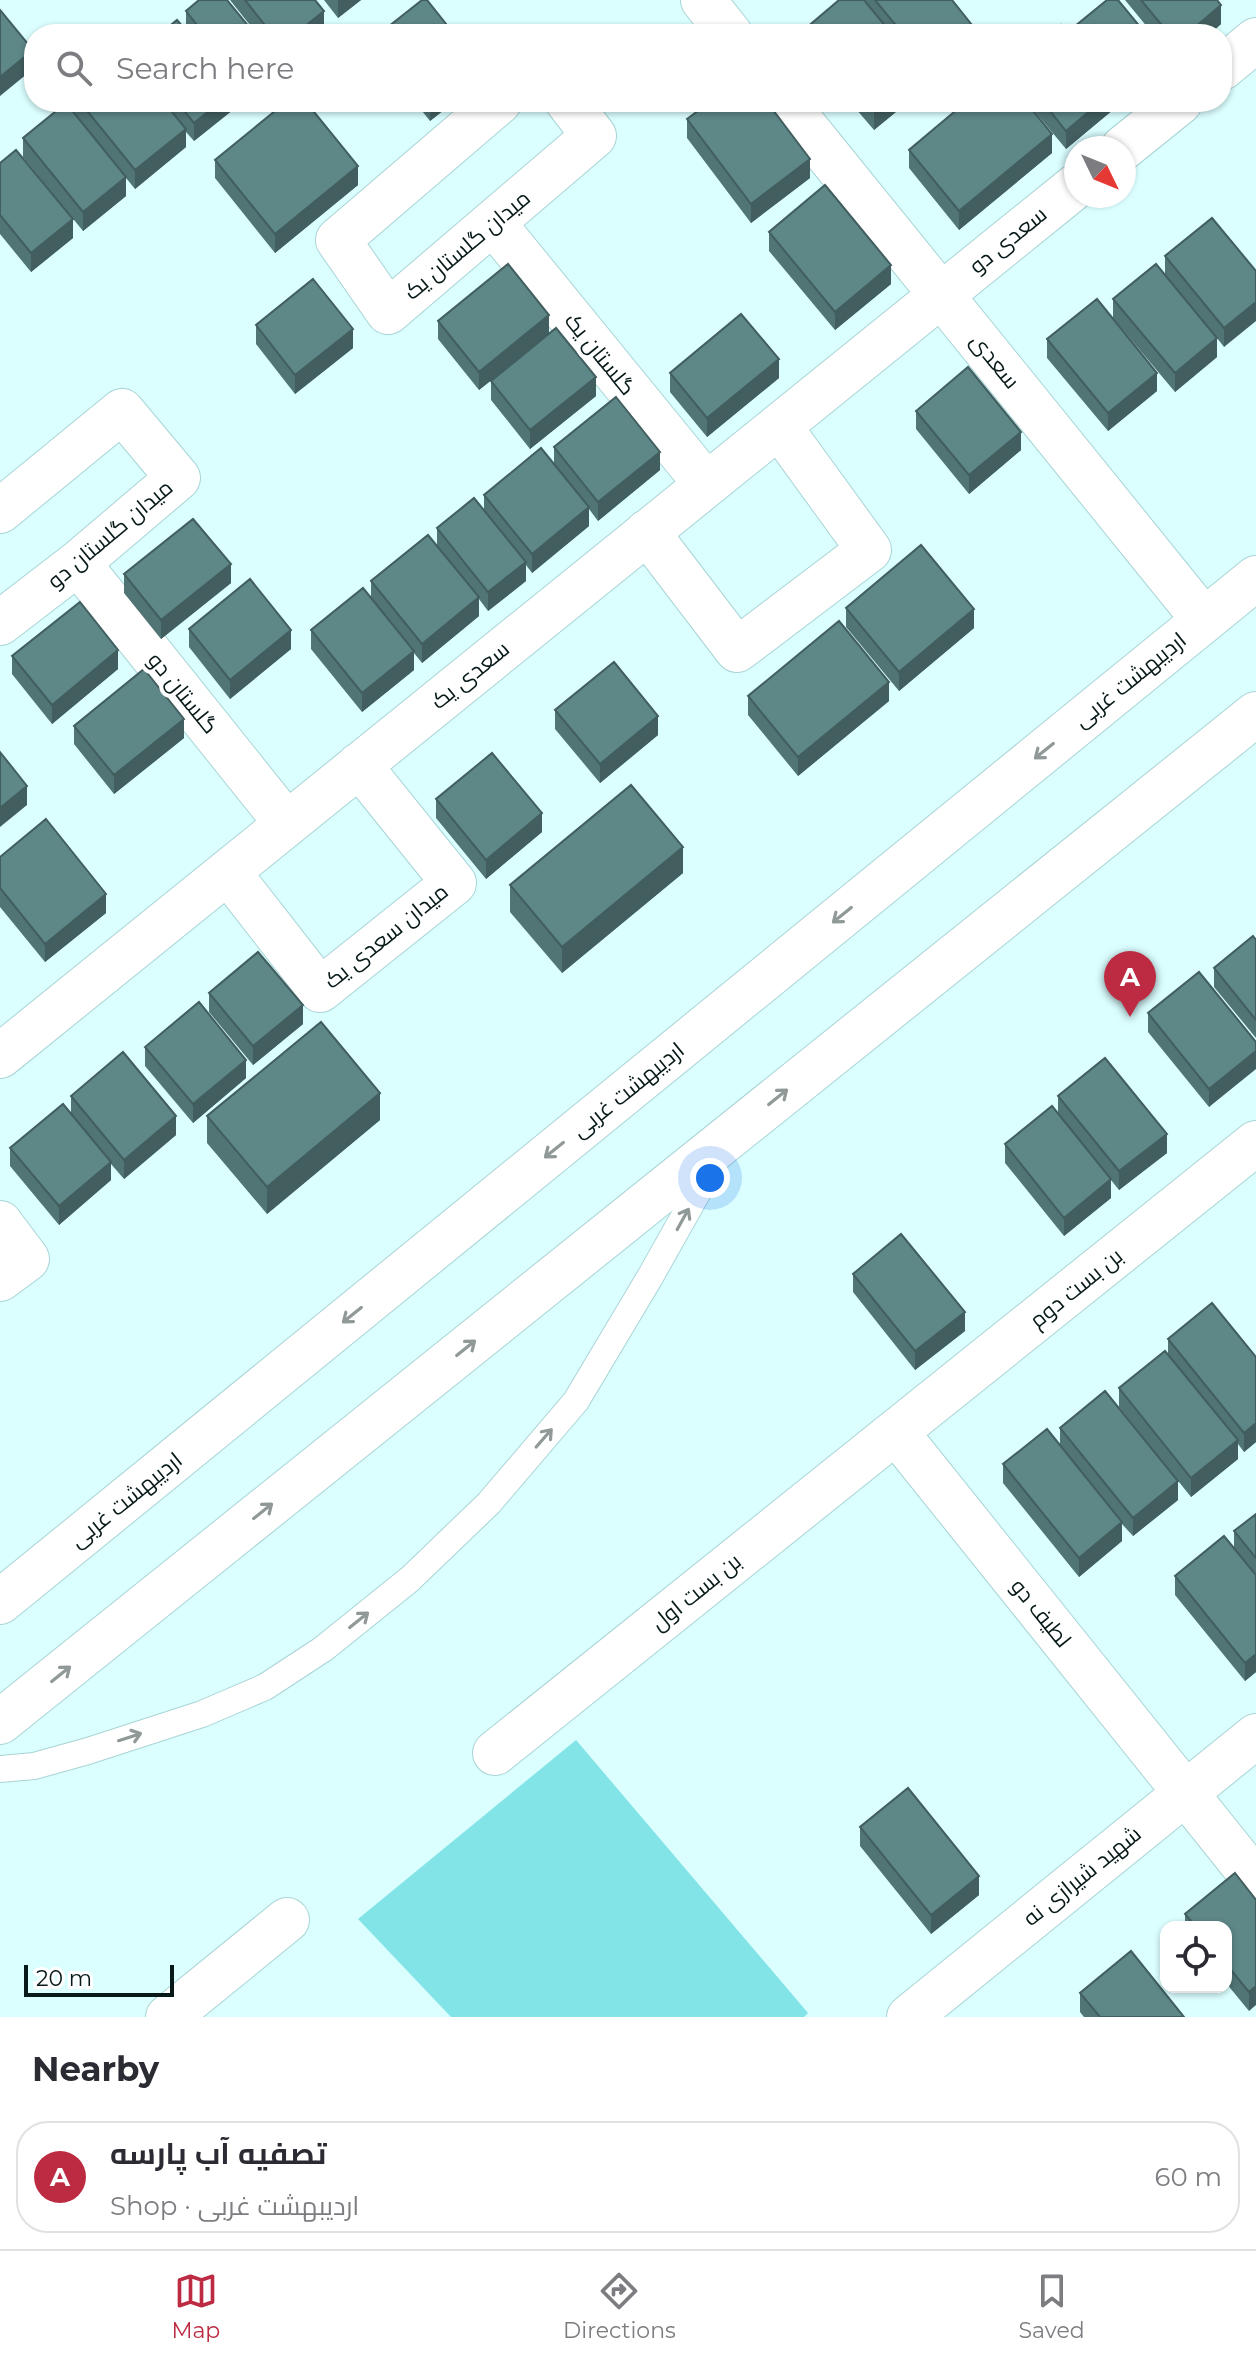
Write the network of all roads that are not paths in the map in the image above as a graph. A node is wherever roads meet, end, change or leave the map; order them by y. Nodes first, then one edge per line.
1 (703, 0) edge
2 (722, 24) edge
3 (1256, 40) edge
4 (1232, 60) edge
5 (487, 112) edge
6 (576, 112) edge
7 (793, 112) edge
8 (1168, 112) edge
9 (1136, 138) edge
10 (1064, 196) edge
11 (494, 224) junction
12 (941, 295) junction
13 (779, 426) junction
14 (706, 484) junction
15 (0, 511) edge
16 (647, 532) junction
17 (78, 563) junction
18 (1256, 578) edge
19 (1204, 620) junction
20 (0, 623) edge
21 (1256, 714) edge
22 (359, 765) junction
23 (287, 824) junction
24 (228, 872) junction
25 (0, 1056) edge
26 (728, 1137) junction
27 (1256, 1143) edge
28 (0, 1223) edge
29 (0, 1279) edge
30 (896, 1432) junction
31 (0, 1602) edge
32 (0, 1722) edge
33 (1256, 1736) edge
34 (495, 1753) dead end
35 (0, 1769) edge
36 (1185, 1793) junction
37 (1256, 1881) edge
38 (287, 1920) dead end
39 (168, 2017) edge
40 (909, 2017) edge

1 - 2 street
3 - 4 street
5 - 11 street, میدان گلستان یک
6 - 11 street, میدان گلستان یک
7 - 12 street, سعدی
8 - 9 street
10 - 12 street, سعدی دو
11 - 14 street, گلستان یک
12 - 13 street, سعدی یک
12 - 19 street, سعدی
13 - 14 street, سعدی یک
13 - 16 street
14 - 16 street, سعدی یک
15 - 17 street, میدان گلستان دو
16 - 22 street, سعدی یک
17 - 20 street, میدان گلستان دو
17 - 23 street, گلستان دو
18 - 19 street, اردیبهشت غربی
19 -> 31 street, اردیبهشت غربی
26 -> 21 street
22 - 23 street, سعدی یک
22 - 24 street, میدان سعدی یک
23 - 24 street, سعدی یک
24 - 25 street, سعدی یک
32 -> 26 street
35 -> 26 lane
27 - 30 street, بن بست دوم
28 - 29 street
30 - 34 street, بن بست اول
30 - 36 street, لطیف دو
33 - 36 street, شهید شیرازی نه
36 - 37 street, لطیف دو
36 - 40 street, شهید شیرازی نه
38 - 39 street

